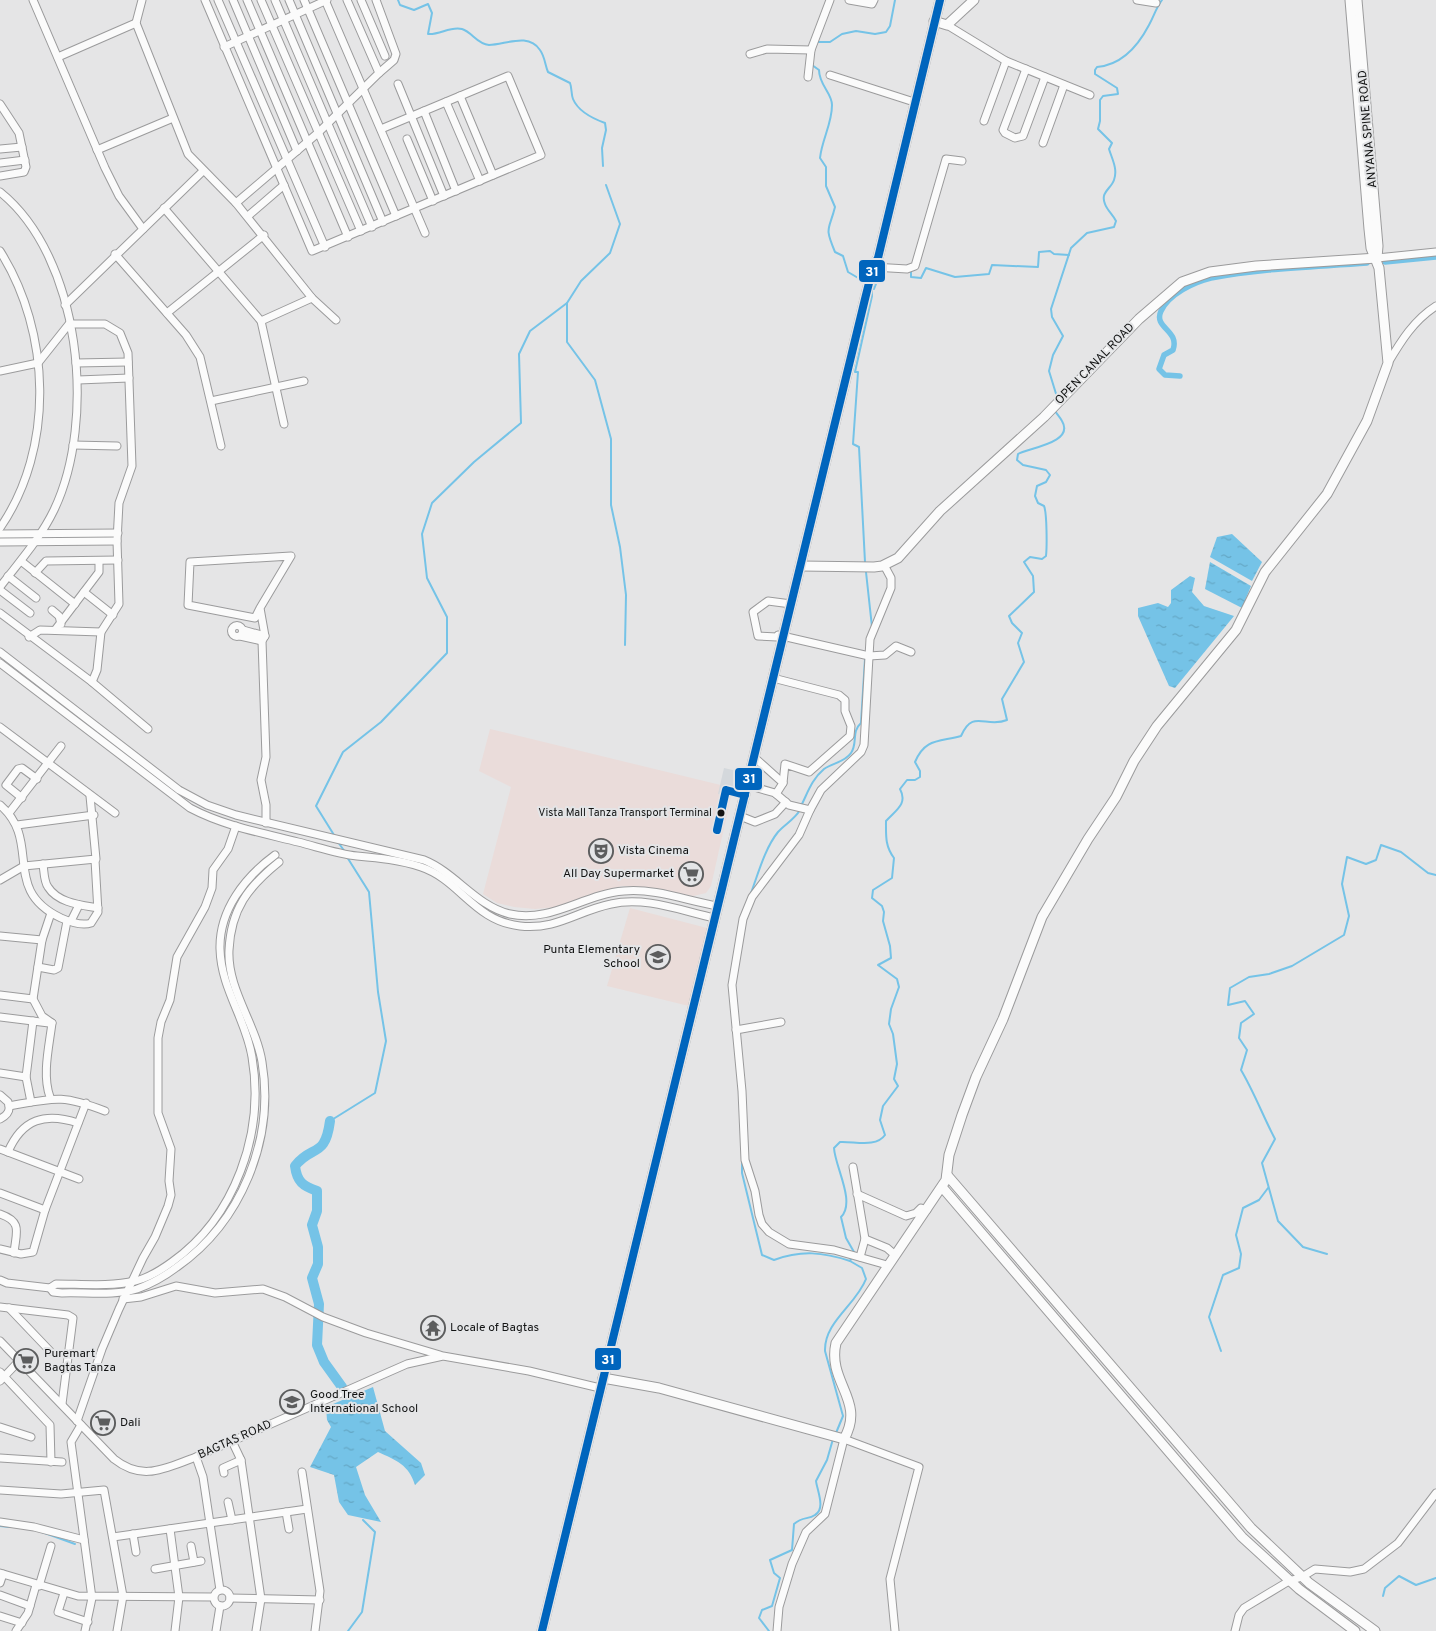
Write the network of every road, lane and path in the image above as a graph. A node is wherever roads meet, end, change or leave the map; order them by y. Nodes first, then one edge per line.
1 (33, 0) edge
2 (142, 0) edge
3 (205, 0) edge
4 (218, 0) edge
5 (233, 0) edge
6 (247, 0) edge
7 (261, 0) edge
8 (275, 0) edge
9 (289, 0) edge
10 (304, 0) edge
11 (326, 0) edge
12 (347, 0) edge
13 (362, 0) edge
14 (376, 0) edge
15 (830, 0) edge
16 (849, 0) edge
17 (874, 0) edge
18 (940, 0) edge
19 (974, 0) edge
20 (1137, 0) edge
21 (1350, 0) edge
22 (1358, 0) edge
23 (1156, 4) dead end
24 (308, 10) junction
25 (297, 16) junction
26 (285, 21) junction
27 (934, 22) junction
28 (136, 23) junction
29 (947, 25) junction
30 (273, 26) junction
31 (261, 31) junction
32 (249, 36) junction
33 (237, 42) junction
34 (224, 47) junction
35 (811, 50) junction
36 (750, 54) dead end
37 (385, 56) dead end
38 (58, 57) junction
39 (1006, 60) junction
40 (1026, 69) junction
41 (379, 73) junction
42 (830, 75) dead end
43 (808, 76) dead end
44 (1045, 77) junction
45 (398, 84) dead end
46 (1064, 85) junction
47 (364, 88) junction
48 (1090, 95) dead end
49 (460, 96) junction
50 (349, 102) junction
51 (446, 102) junction
52 (914, 102) junction
53 (1, 107) edge
54 (424, 111) junction
55 (338, 113) junction
56 (412, 116) junction
57 (172, 118) junction
58 (984, 120) dead end
59 (328, 123) junction
60 (382, 129) junction
61 (318, 132) junction
62 (19, 134) junction
63 (9, 135) dead end
64 (407, 139) dead end
65 (308, 141) junction
66 (1043, 143) dead end
67 (22, 147) junction
68 (0, 149) edge
69 (97, 150) junction
70 (297, 151) junction
71 (287, 158) junction
72 (25, 160) junction
73 (962, 161) dead end
74 (0, 163) edge
75 (276, 168) junction
76 (204, 170) junction
77 (493, 175) junction
78 (0, 176) edge
79 (480, 180) junction
80 (284, 185) junction
81 (456, 191) junction
82 (0, 192) edge
83 (444, 196) junction
84 (432, 200) junction
85 (236, 203) junction
86 (164, 208) junction
87 (416, 208) junction
88 (248, 216) junction
89 (396, 216) junction
90 (383, 222) junction
91 (372, 227) junction
92 (143, 229) junction
93 (361, 231) junction
94 (425, 233) dead end
95 (264, 235) junction
96 (348, 237) junction
97 (325, 247) junction
98 (0, 251) edge
99 (1436, 252) edge
100 (115, 254) junction
101 (1377, 258) junction
102 (220, 270) junction
103 (872, 271) junction
104 (312, 298) junction
105 (65, 305) junction
106 (1436, 306) edge
107 (167, 313) junction
108 (336, 320) dead end
109 (261, 322) junction
110 (69, 324) junction
111 (128, 362) junction
112 (76, 363) junction
113 (1388, 363) junction
114 (38, 364) junction
115 (0, 371) edge
116 (129, 378) junction
117 (78, 380) junction
118 (304, 381) dead end
119 (276, 387) junction
120 (211, 401) junction
121 (284, 424) dead end
122 (73, 445) junction
123 (117, 446) dead end
124 (221, 446) dead end
125 (0, 528) edge
126 (0, 534) edge
127 (39, 536) junction
128 (117, 537) junction
129 (0, 542) edge
130 (118, 560) junction
131 (21, 561) junction
132 (99, 562) junction
133 (884, 565) junction
134 (801, 566) junction
135 (35, 573) junction
136 (8, 576) junction
137 (0, 588) edge
138 (84, 592) junction
139 (36, 598) dead end
140 (75, 604) junction
141 (791, 604) junction
142 (260, 608) junction
143 (52, 610) dead end
144 (0, 613) edge
145 (30, 613) dead end
146 (112, 615) junction
147 (241, 615) junction
148 (61, 623) junction
149 (55, 630) junction
150 (65, 630) junction
151 (101, 632) junction
152 (783, 636) junction
153 (29, 637) junction
154 (264, 639) junction
155 (0, 652) edge
156 (911, 652) dead end
157 (869, 656) junction
158 (0, 663) edge
159 (29, 675) junction
160 (773, 678) junction
161 (23, 681) junction
162 (92, 682) junction
163 (0, 727) edge
164 (148, 729) dead end
165 (61, 746) dead end
166 (754, 757) junction
167 (49, 764) junction
168 (38, 779) junction
169 (783, 783) junction
170 (747, 785) junction
171 (776, 794) junction
172 (90, 796) junction
173 (22, 798) junction
174 (786, 802) junction
175 (0, 805) edge
176 (803, 808) junction
177 (9, 813) junction
178 (115, 813) dead end
179 (94, 815) junction
180 (740, 816) junction
181 (266, 823) junction
182 (17, 825) junction
183 (236, 826) junction
184 (275, 855) dead end
185 (95, 860) junction
186 (280, 862) dead end
187 (42, 864) junction
188 (24, 866) junction
189 (0, 880) edge
190 (470, 891) junction
191 (464, 897) junction
192 (79, 905) junction
193 (718, 906) junction
194 (98, 908) junction
195 (51, 913) junction
196 (715, 918) junction
197 (69, 921) junction
198 (0, 936) edge
199 (42, 940) junction
200 (38, 967) junction
201 (0, 995) edge
202 (33, 999) junction
203 (0, 1016) edge
204 (32, 1021) junction
205 (781, 1022) dead end
206 (52, 1024) junction
207 (736, 1030) junction
208 (0, 1073) edge
209 (26, 1077) junction
210 (0, 1095) edge
211 (50, 1097) junction
212 (31, 1102) junction
213 (86, 1103) junction
214 (9, 1106) junction
215 (105, 1110) dead end
216 (0, 1119) edge
217 (78, 1123) junction
218 (0, 1150) edge
219 (8, 1152) junction
220 (853, 1167) dead end
221 (60, 1171) junction
222 (947, 1175) junction
223 (80, 1179) dead end
224 (942, 1187) junction
225 (0, 1193) edge
226 (857, 1194) junction
227 (45, 1210) junction
228 (927, 1210) junction
229 (0, 1214) edge
230 (865, 1239) junction
231 (0, 1249) edge
232 (14, 1253) junction
233 (895, 1255) junction
234 (860, 1256) junction
235 (887, 1265) junction
236 (0, 1280) edge
237 (131, 1282) junction
238 (50, 1288) junction
239 (127, 1290) junction
240 (124, 1299) junction
241 (0, 1307) edge
242 (9, 1308) junction
243 (0, 1342) edge
244 (50, 1351) dead end
245 (443, 1356) junction
246 (19, 1361) junction
247 (1, 1376) edge
248 (602, 1378) junction
249 (600, 1388) junction
250 (62, 1404) junction
251 (79, 1423) junction
252 (0, 1427) edge
253 (31, 1437) dead end
254 (837, 1437) junction
255 (232, 1441) junction
256 (0, 1458) edge
257 (196, 1458) junction
258 (241, 1460) junction
259 (50, 1462) junction
260 (62, 1462) dead end
261 (302, 1472) dead end
262 (224, 1473) dead end
263 (0, 1490) edge
264 (1436, 1492) edge
265 (77, 1494) junction
266 (228, 1502) dead end
267 (307, 1509) junction
268 (286, 1512) junction
269 (249, 1517) junction
270 (232, 1520) junction
271 (0, 1522) edge
272 (211, 1523) junction
273 (170, 1529) junction
274 (289, 1529) dead end
275 (133, 1534) junction
276 (113, 1537) junction
277 (84, 1540) junction
278 (51, 1546) dead end
279 (191, 1546) dead end
280 (136, 1552) dead end
281 (175, 1566) junction
282 (155, 1569) dead end
283 (1, 1574) edge
284 (1302, 1577) junction
285 (1290, 1580) junction
286 (0, 1582) edge
287 (38, 1586) junction
288 (220, 1590) junction
289 (64, 1593) junction
290 (0, 1595) edge
291 (123, 1596) junction
292 (179, 1597) junction
293 (213, 1597) junction
294 (92, 1598) junction
295 (230, 1598) junction
296 (261, 1599) junction
297 (320, 1600) junction
298 (30, 1606) junction
299 (220, 1606) junction
300 (0, 1616) edge
301 (88, 1622) junction
302 (22, 1623) junction
303 (16, 1631) edge
304 (85, 1631) edge
305 (117, 1631) edge
306 (175, 1631) edge
307 (216, 1631) edge
308 (256, 1631) edge
309 (315, 1631) edge
310 (542, 1631) edge
311 (777, 1631) edge
312 (895, 1631) edge
313 (1235, 1631) edge
314 (1355, 1631) edge
315 (1375, 1631) edge

1 - 38 street
2 - 28 street
3 - 34 street
4 - 33 street
5 - 32 street
6 - 31 street
7 - 30 street
8 - 26 street
9 - 25 street
10 - 24 street
11 - 24 street
11 - 47 street
12 - 41 street
13 - 37 street
14 - 41 street
15 - 35 street
16 - 17 street
18 - 27 main road
19 - 29 main road
20 - 23 street
21 - 101 main road, ANYANA SPINE ROAD
22 - 101 main road, ANYANA SPINE ROAD
24 - 25 street
24 - 50 street
25 - 26 street
25 - 55 street
26 - 30 street
26 - 59 street
27 - 29 main road
27 - 52 main road
28 - 38 street
28 - 57 street
29 - 39 street
30 - 31 street
30 - 61 street
31 - 32 street
31 - 65 street
32 - 33 street
32 - 70 street
33 - 34 street
33 - 71 street
34 - 75 street
35 - 36 street
35 - 43 street
38 - 69 street
39 - 40 street
39 - 58 street
40 - 44 street
40 - 44 street
41 - 47 street
42 - 52 street
44 - 46 street
45 - 56 street
46 - 48 street
46 - 66 street
47 - 50 street
47 - 60 street
49 - 51 street
49 - 77 street
49 - 77 street
50 - 55 street
50 - 89 street
51 - 54 street
51 - 79 street
52 - 103 main road
53 - 62 street
54 - 56 street
54 - 81 street
55 - 59 street
55 - 90 street
56 - 60 street
56 - 83 street
57 - 69 street
57 - 76 street
59 - 61 street
59 - 91 street
60 - 87 street
61 - 65 street
61 - 93 street
62 - 63 street
62 - 67 street
64 - 84 street
65 - 70 street
65 - 96 street
67 - 68 street
67 - 72 street
69 - 92 street
70 - 71 street
71 - 75 street
71 - 97 street
72 - 74 street
72 - 78 street
73 - 103 street
75 - 80 street
75 - 85 street
76 - 85 street
76 - 86 street
77 - 79 street
79 - 81 street
80 - 88 street
80 - 97 street
81 - 83 street
82 - 105 street
83 - 84 street
84 - 87 street
85 - 88 street
86 - 92 street
86 - 102 street
87 - 89 street
87 - 94 street
88 - 95 street
89 - 90 street
90 - 91 street
91 - 93 street
92 - 100 street
93 - 96 street
95 - 102 street
95 - 104 street
96 - 97 street
98 - 114 street
99 - 101 street, OPEN CANAL ROAD
100 - 105 street
100 - 107 street
101 - 113 main road
101 - 133 main road, OPEN CANAL ROAD
102 - 107 street
102 - 109 street
103 - 134 main road
104 - 108 street
104 - 109 street
105 - 110 street
106 - 113 street
107 - 120 street
109 - 119 street
110 - 111 street
110 - 112 street
110 - 114 street
111 - 112 street
111 - 116 street
112 - 117 street
113 - 222 main road
114 - 115 street
114 - 125 street
116 - 117 street
116 - 128 street
117 - 122 street
118 - 119 street
119 - 120 street
119 - 121 street
120 - 124 street
122 - 123 street
122 - 127 street
126 - 127 street
127 - 128 street
127 - 129 street
127 - 131 street
128 - 130 street
130 - 132 street
130 - 146 street
131 - 135 street
131 - 136 street
132 - 135 street
132 - 138 street
133 - 134 main road
133 - 157 street
134 - 141 main road
135 - 140 street
136 - 137 street
136 - 139 street
137 - 145 street
138 - 140 street
138 - 146 street
140 - 148 street
141 - 152 main road
141 - 152 street
142 - 147 street
142 - 147 street
142 - 154 street
143 - 148 street
144 - 153 street
146 - 151 street
147 - 154 street
148 - 149 street
148 - 150 street
149 - 150 street
149 - 153 street
150 - 151 street
151 - 162 street
152 - 157 street
152 - 160 main road
153 - 162 street
154 - 181 street
155 - 159 street
156 - 157 street
157 - 176 street
158 - 161 street
159 - 161 street
159 - 181 street
160 - 166 main road
160 - 169 street
161 - 183 street
162 - 164 street
163 - 167 street
165 - 167 street
166 - 169 street
166 - 170 main road
167 - 168 street
167 - 172 street
168 - 173 street
168 - 173 street
169 - 171 street
170 - 171 street
170 - 180 main road
171 - 174 street
172 - 178 street
172 - 179 street
173 - 177 street
174 - 176 street
174 - 180 street
175 - 177 street
176 - 207 street
177 - 182 street
179 - 182 street
179 - 185 street
180 - 193 main road
181 - 190 street
182 - 188 street
183 - 191 street
183 - 237 street
184 - 237 street
185 - 187 street
185 - 194 street
186 - 239 street
187 - 188 street
187 - 192 street
188 - 189 street
188 - 195 street
190 - 191 street
190 - 193 street
191 - 196 street
192 - 194 street
192 - 197 street
193 - 196 main road
194 - 197 street
195 - 197 street
195 - 199 street
196 - 248 main road
197 - 200 street
198 - 199 street
199 - 200 street
200 - 202 street
201 - 202 street
202 - 206 street
203 - 204 street
204 - 206 street
204 - 209 street
205 - 207 street
206 - 211 street
207 - 234 street
208 - 209 street
209 - 212 street
210 - 214 street
211 - 212 street
211 - 213 street
212 - 214 street
213 - 215 street
213 - 217 street
214 - 216 street
217 - 219 street
217 - 221 street
218 - 219 street
219 - 221 street
220 - 226 street
221 - 223 street
221 - 227 street
222 - 224 main road
222 - 284 main road
224 - 228 main road
224 - 285 main road
225 - 227 street
226 - 228 street
226 - 230 street
227 - 232 street
228 - 233 main road
229 - 232 street
230 - 233 street
230 - 234 street
231 - 232 street
233 - 235 main road
234 - 235 street
235 - 254 main road
236 - 238 street
237 - 238 street
237 - 239 street
238 - 239 street
239 - 240 street
240 - 245 street
240 - 251 street
241 - 242 street
242 - 244 street
242 - 250 street
243 - 246 street, BAGTAS ROAD
245 - 249 street, BAGTAS ROAD
245 - 255 street, BAGTAS ROAD
246 - 247 street
246 - 250 street, BAGTAS ROAD
247 - 259 street
248 - 249 main road
248 - 254 main road
249 - 310 main road
250 - 251 street, BAGTAS ROAD
251 - 257 street, BAGTAS ROAD
251 - 265 street
252 - 253 street
254 - 311 street
254 - 312 street
255 - 257 street, BAGTAS ROAD
255 - 258 street
256 - 259 street
257 - 272 street
258 - 262 street
258 - 269 street
259 - 260 street
261 - 267 street
263 - 265 street
264 - 284 street
265 - 276 street
265 - 277 street
266 - 270 street
267 - 268 street
267 - 297 street
268 - 269 street
268 - 274 street
269 - 270 street
269 - 296 street
270 - 272 street
271 - 277 street
272 - 273 street
272 - 288 street
273 - 275 street
273 - 281 street
275 - 276 street
275 - 280 street
276 - 291 street
277 - 294 street
278 - 287 street
279 - 281 street
281 - 282 street
281 - 292 street
283 - 286 street
283 - 287 street
284 - 285 street
284 - 315 main road
285 - 313 street
285 - 314 main road
287 - 289 street
287 - 298 street
288 - 293 street
288 - 295 street
289 - 294 street
289 - 301 street
290 - 298 street
291 - 292 street
291 - 294 street
291 - 305 street
292 - 293 street
292 - 306 street
293 - 299 street
294 - 301 street
295 - 296 street
295 - 299 street
296 - 297 street
296 - 308 street
297 - 309 street
298 - 302 street
299 - 307 street
300 - 302 street
301 - 304 street
302 - 303 street

